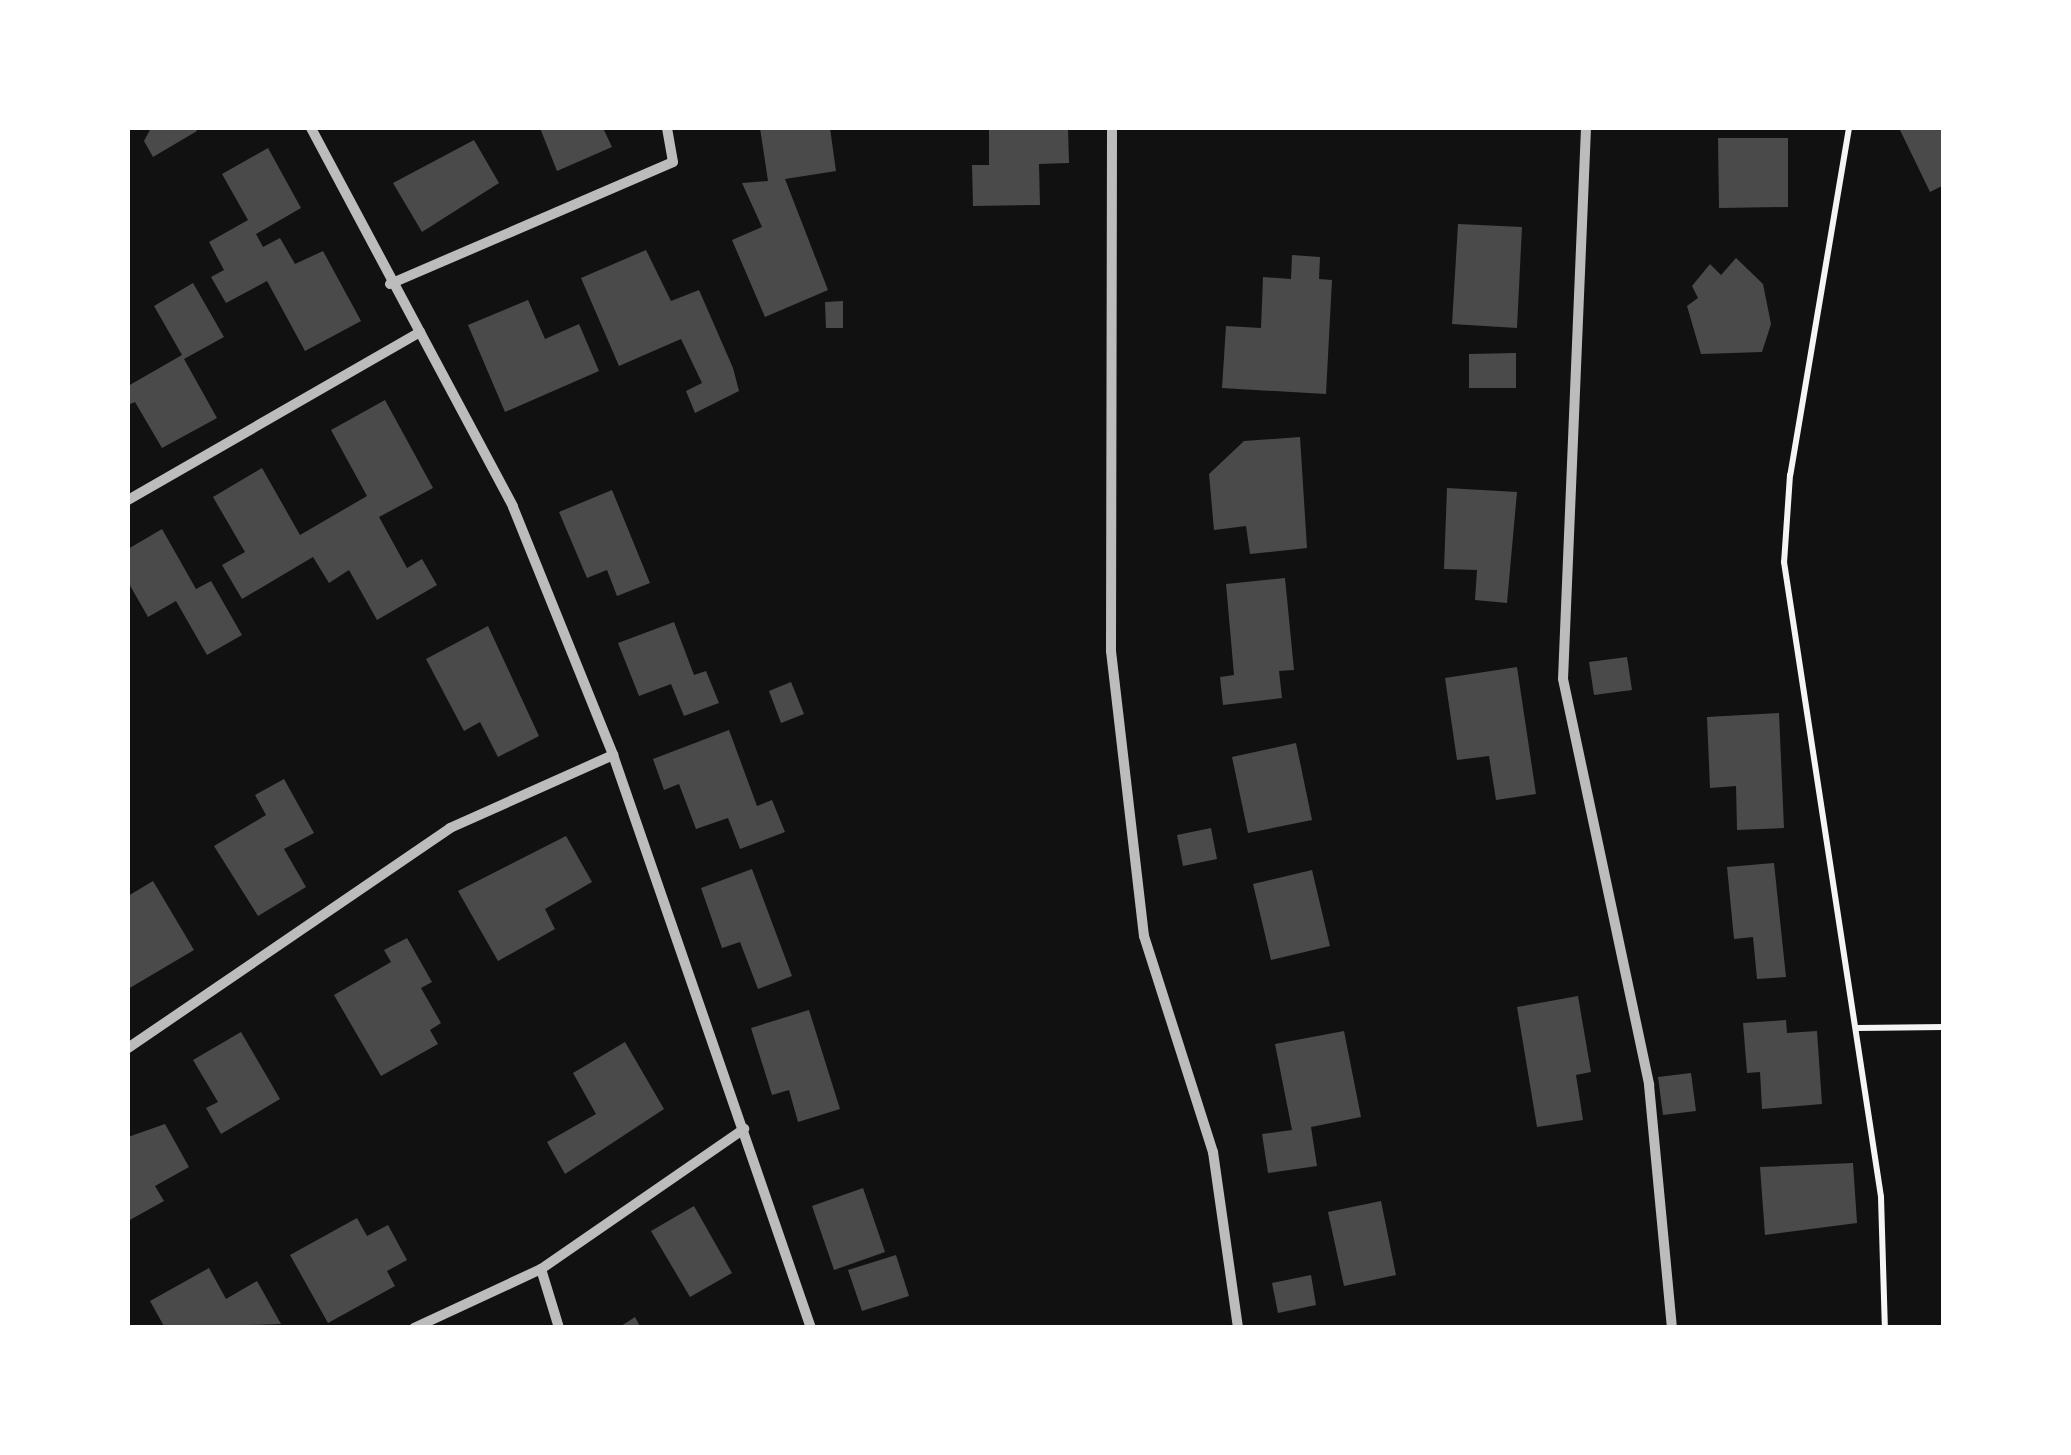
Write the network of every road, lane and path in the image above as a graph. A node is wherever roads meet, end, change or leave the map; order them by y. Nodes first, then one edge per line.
1 (311, 128) edge
2 (668, 128) edge
3 (1112, 128) edge
4 (1586, 128) edge
5 (1850, 128) edge
6 (390, 284) junction
7 (420, 332) junction
8 (128, 500) edge
9 (613, 754) junction
10 (1944, 1027) edge
11 (1857, 1028) junction
12 (128, 1048) edge
13 (744, 1129) junction
14 (541, 1268) junction
15 (414, 1328) edge
16 (560, 1328) edge
17 (811, 1328) edge
18 (1238, 1328) edge
19 (1672, 1328) edge
20 (1885, 1328) edge

1 - 6 street
2 - 6 street
3 - 18 street
4 - 19 street
5 - 11 path
6 - 7 street
7 - 8 street
7 - 9 street
9 - 12 street
9 - 13 street
10 - 11 path
11 - 20 path
13 - 14 street
13 - 17 street
14 - 15 street
14 - 16 street

